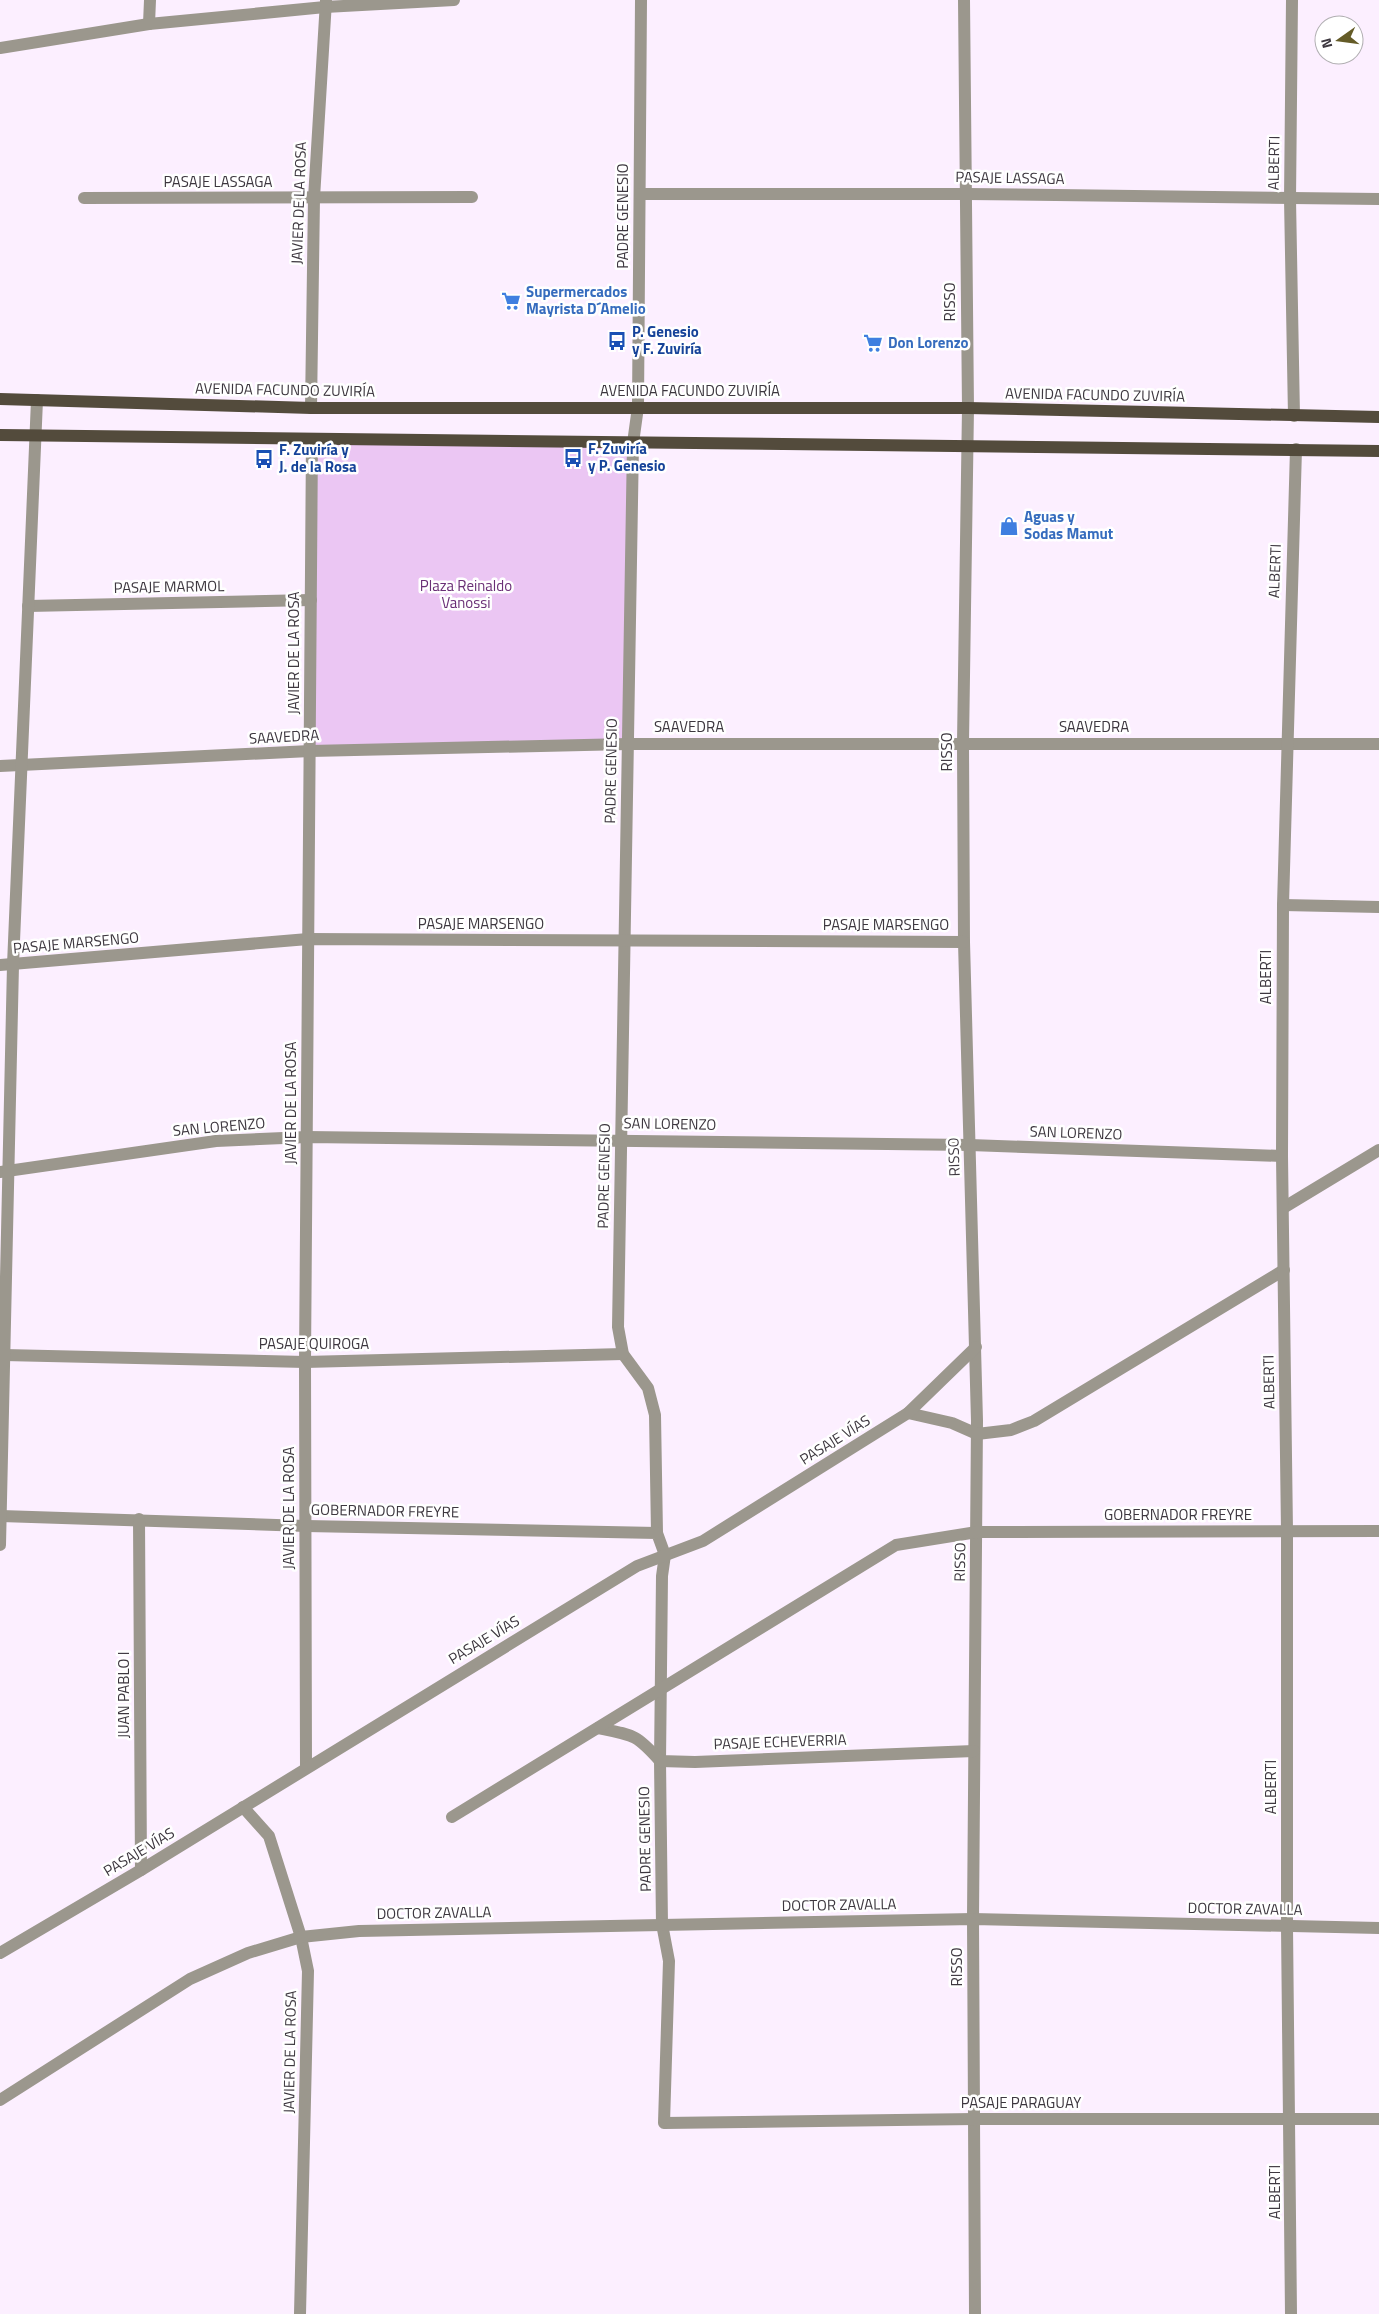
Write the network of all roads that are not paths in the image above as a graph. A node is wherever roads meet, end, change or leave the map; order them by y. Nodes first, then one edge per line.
1 (150, 0) edge
2 (454, 0) edge
3 (641, 0) edge
4 (964, 0) edge
5 (1292, 0) edge
6 (326, 4) edge
7 (149, 24) junction
8 (0, 48) edge
9 (640, 194) junction
10 (967, 194) junction
11 (472, 197) dead end
12 (84, 198) dead end
13 (314, 198) junction
14 (1290, 199) junction
15 (1379, 199) edge
16 (0, 399) edge
17 (37, 400) junction
18 (638, 407) junction
19 (310, 408) junction
20 (968, 408) junction
21 (1294, 416) junction
22 (1379, 417) edge
23 (0, 434) edge
24 (36, 436) junction
25 (312, 439) junction
26 (633, 443) junction
27 (966, 444) junction
28 (1296, 450) junction
29 (1379, 450) edge
30 (311, 600) junction
31 (28, 606) junction
32 (963, 743) junction
33 (1286, 743) junction
34 (628, 744) junction
35 (1379, 744) edge
36 (310, 751) junction
37 (0, 766) edge
38 (22, 766) junction
39 (1283, 905) junction
40 (1379, 907) edge
41 (308, 939) junction
42 (624, 941) junction
43 (964, 942) junction
44 (6, 965) edge
45 (307, 1137) junction
46 (621, 1140) junction
47 (970, 1145) junction
48 (1379, 1150) edge
49 (1282, 1156) junction
50 (5, 1172) edge
51 (1283, 1208) junction
52 (1284, 1270) junction
53 (976, 1346) junction
54 (623, 1354) junction
55 (4, 1355) junction
56 (305, 1362) junction
57 (2, 1369) edge
58 (908, 1413) junction
59 (977, 1434) junction
60 (0, 1516) edge
61 (139, 1519) junction
62 (306, 1526) junction
63 (1287, 1531) junction
64 (1379, 1531) edge
65 (977, 1532) junction
66 (657, 1533) junction
67 (0, 1545) edge
68 (665, 1555) junction
69 (661, 1690) junction
70 (598, 1728) junction
71 (974, 1751) junction
72 (660, 1761) junction
73 (306, 1767) junction
74 (243, 1807) junction
75 (452, 1817) dead end
76 (141, 1870) junction
77 (973, 1919) junction
78 (662, 1924) junction
79 (1287, 1927) junction
80 (1379, 1928) edge
81 (300, 1937) junction
82 (0, 1953) edge
83 (0, 2100) edge
84 (974, 2119) junction
85 (1290, 2119) junction
86 (1379, 2119) edge
87 (664, 2123) joint
88 (300, 2314) edge
89 (975, 2314) edge
90 (1291, 2314) edge

1 - 7 street
2 - 6 street
3 - 9 street, PADRE GENESIO
4 - 10 street, RISSO
5 - 14 street, ALBERTI
6 - 7 street
6 - 13 street, JAVIER DE LA ROSA
7 - 8 street
9 - 10 street, PASAJE LASSAGA
9 - 18 street, PADRE GENESIO
10 - 14 street, PASAJE LASSAGA
10 - 20 street, RISSO
11 - 13 street, PASAJE LASSAGA
12 - 13 street, PASAJE LASSAGA
13 - 19 street, JAVIER DE LA ROSA
14 - 15 street, PASAJE LASSAGA
14 - 21 street, ALBERTI
16 - 17 main road, AVENIDA FACUNDO ZUVIRÍA
17 - 19 main road, AVENIDA FACUNDO ZUVIRÍA
17 - 24 street
18 - 19 main road, AVENIDA FACUNDO ZUVIRÍA
18 - 20 main road, AVENIDA FACUNDO ZUVIRÍA
18 - 26 street, PADRE GENESIO
20 - 21 main road, AVENIDA FACUNDO ZUVIRÍA
20 - 27 street, RISSO
21 - 22 main road, AVENIDA FACUNDO ZUVIRÍA
23 - 24 main road
24 - 25 main road
24 - 31 street
25 - 26 main road
25 - 30 street, JAVIER DE LA ROSA
26 - 27 main road
26 - 34 street, PADRE GENESIO
27 - 28 main road
27 - 32 street, RISSO
28 - 29 main road
28 - 33 street, ALBERTI
30 - 31 street, PASAJE MARMOL
30 - 36 street, JAVIER DE LA ROSA
31 - 38 street
32 - 33 street, SAAVEDRA
32 - 34 street, SAAVEDRA
32 - 43 street, RISSO
33 - 35 street, SAAVEDRA
33 - 39 street, ALBERTI
34 - 36 street, SAAVEDRA
34 - 42 street, PADRE GENESIO
36 - 38 street, SAAVEDRA
36 - 41 street, JAVIER DE LA ROSA
37 - 38 street, SAAVEDRA
38 - 44 street
39 - 40 street
39 - 49 street, ALBERTI
41 - 42 street, PASAJE MARSENGO
41 - 44 street, PASAJE MARSENGO
41 - 45 street, JAVIER DE LA ROSA
42 - 43 street, PASAJE MARSENGO
42 - 46 street, PADRE GENESIO
43 - 47 street, RISSO
44 - 50 street
45 - 46 street, SAN LORENZO
45 - 50 street, SAN LORENZO
45 - 56 street, JAVIER DE LA ROSA
46 - 47 street, SAN LORENZO
46 - 54 street, PADRE GENESIO
47 - 49 street, SAN LORENZO
47 - 53 street, RISSO
48 - 51 street
49 - 51 street, ALBERTI
50 - 55 street
51 - 52 street, ALBERTI
52 - 59 street
52 - 63 street, ALBERTI
53 - 58 street, PASAJE VÍAS
53 - 59 street, RISSO
54 - 56 street, PASAJE QUIROGA
54 - 66 street, PADRE GENESIO
55 - 56 street, PASAJE QUIROGA
55 - 57 street
56 - 62 street, JAVIER DE LA ROSA
57 - 60 street
58 - 59 street
58 - 68 street, PASAJE VÍAS
59 - 65 street, RISSO
60 - 61 street, GOBERNADOR FREYRE
60 - 67 street
61 - 62 street, GOBERNADOR FREYRE
61 - 76 street, JUAN PABLO I
62 - 66 street, GOBERNADOR FREYRE
62 - 73 street, JAVIER DE LA ROSA
63 - 64 street, GOBERNADOR FREYRE
63 - 65 street, GOBERNADOR FREYRE
63 - 79 street, ALBERTI
65 - 69 street
65 - 71 street, RISSO
66 - 68 street
68 - 69 street, PADRE GENESIO
68 - 73 street, PASAJE VÍAS
69 - 70 street
69 - 72 street, PADRE GENESIO
70 - 72 street
70 - 75 street
71 - 72 street, PASAJE ECHEVERRIA
71 - 77 street, RISSO
72 - 78 street, PADRE GENESIO
73 - 74 street, PASAJE VÍAS
74 - 76 street, PASAJE VÍAS
74 - 81 street, JAVIER DE LA ROSA
76 - 82 street, PASAJE VÍAS
77 - 78 street, DOCTOR ZAVALLA
77 - 79 street, DOCTOR ZAVALLA
77 - 84 street, RISSO
78 - 81 street, DOCTOR ZAVALLA
78 - 87 street, PADRE GENESIO
79 - 80 street, DOCTOR ZAVALLA
79 - 85 street, ALBERTI
81 - 83 street
81 - 88 street, JAVIER DE LA ROSA
84 - 85 street, PASAJE PARAGUAY
84 - 87 street, PASAJE PARAGUAY
84 - 89 street, RISSO
85 - 86 street, PASAJE PARAGUAY
85 - 90 street, ALBERTI

